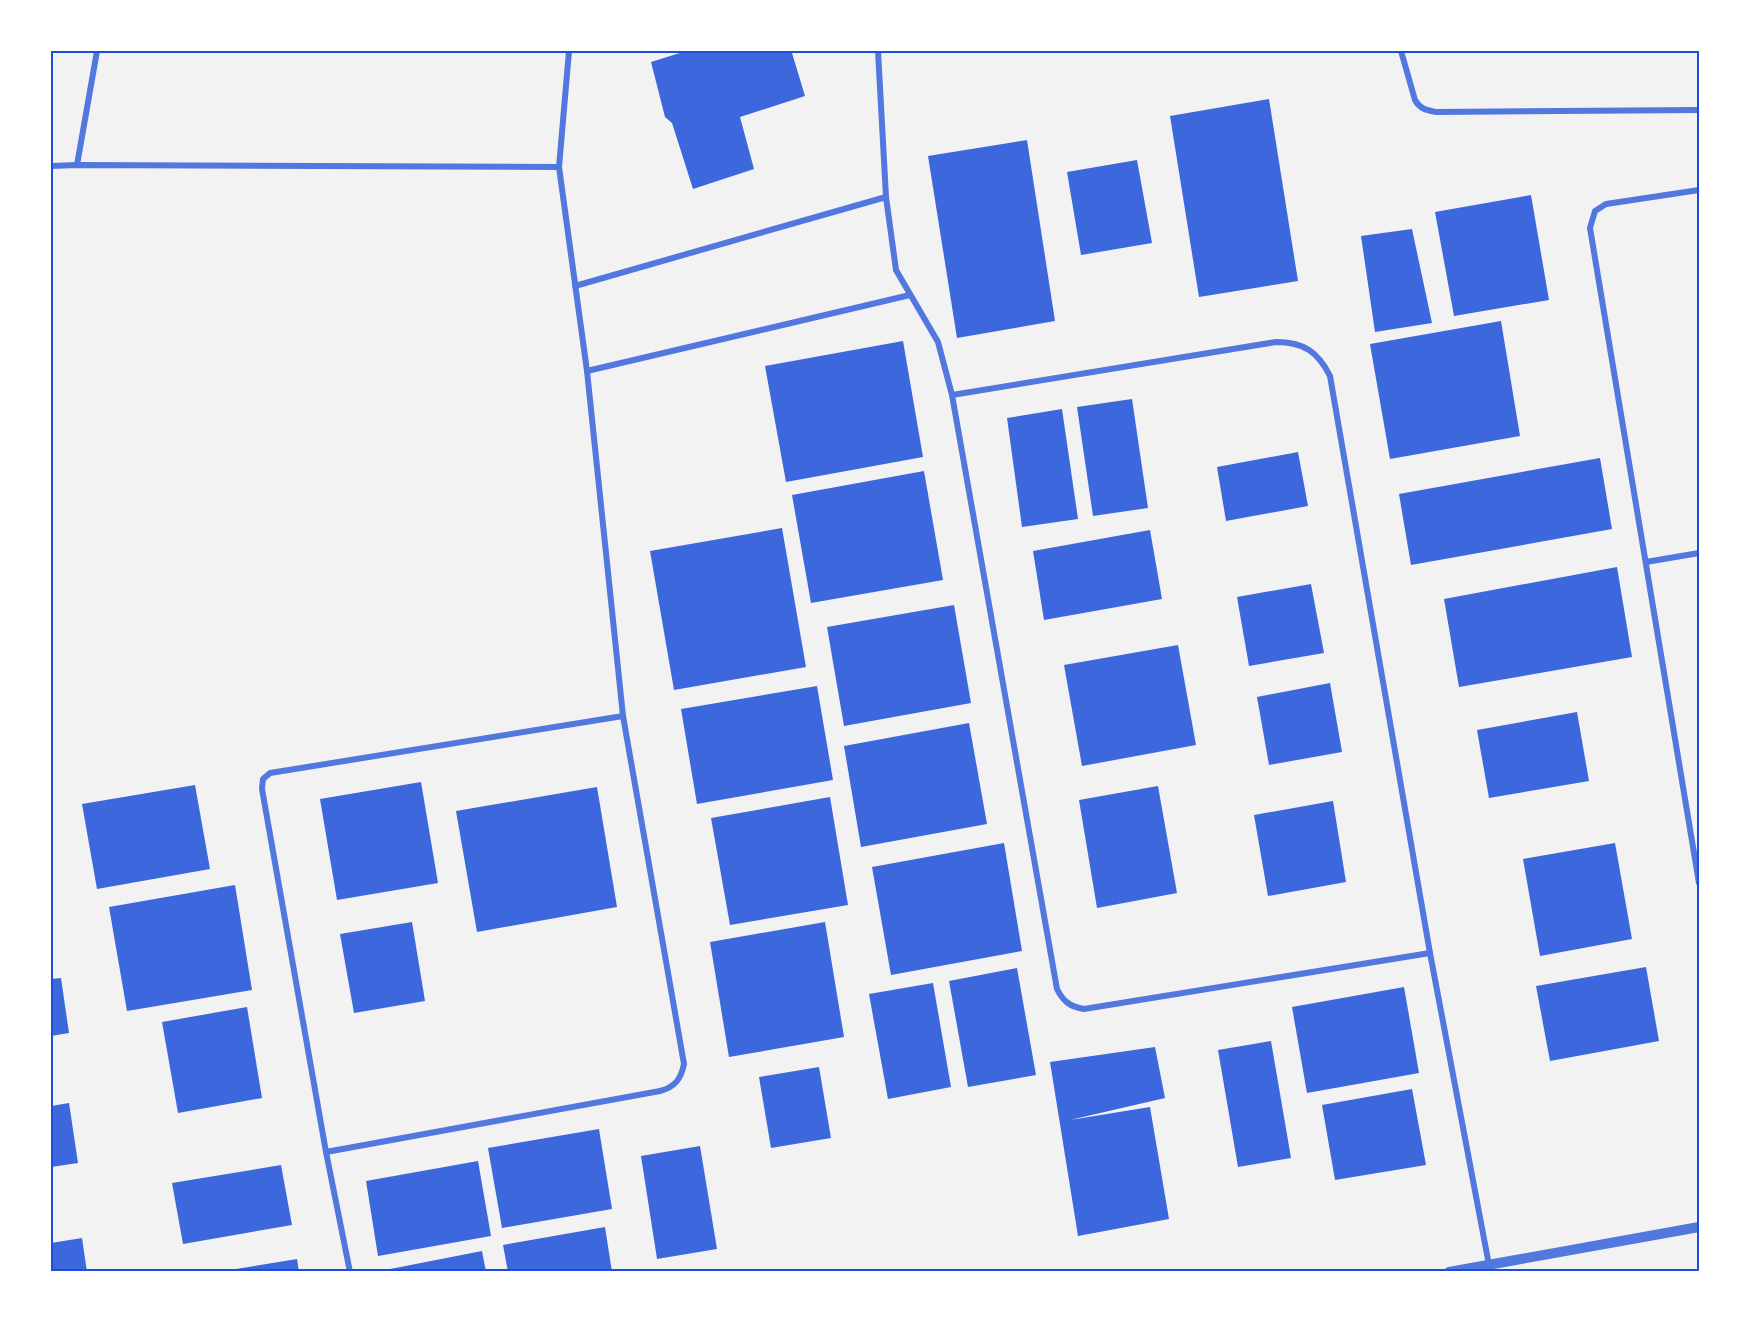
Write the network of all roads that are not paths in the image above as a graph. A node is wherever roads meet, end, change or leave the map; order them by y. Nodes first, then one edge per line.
1 (97, 51) edge
2 (569, 51) edge
3 (878, 51) edge
4 (1401, 51) edge
5 (1699, 110) edge
6 (77, 165) junction
7 (51, 166) edge
8 (559, 167) junction
9 (1699, 190) edge
10 (885, 197) junction
11 (575, 286) junction
12 (910, 295) junction
13 (587, 371) junction
14 (952, 395) junction
15 (1699, 553) edge
16 (1646, 562) junction
17 (623, 716) junction
18 (1699, 883) edge
19 (1430, 953) junction
20 (326, 1152) junction
21 (1699, 1227) edge
22 (1489, 1265) junction
23 (350, 1272) edge
24 (1449, 1272) edge

1 - 6 street
2 - 8 street
3 - 10 street
4 - 5 street
6 - 7 street
6 - 8 street
8 - 11 street
9 - 16 street
10 - 11 street
10 - 12 street
11 - 13 street
12 - 13 street
12 - 14 street
13 - 17 street
14 - 19 street
14 - 19 street
15 - 16 street
16 - 18 street
17 - 20 street
17 - 20 street
19 - 22 street
20 - 23 street
21 - 22 street
22 - 24 street

